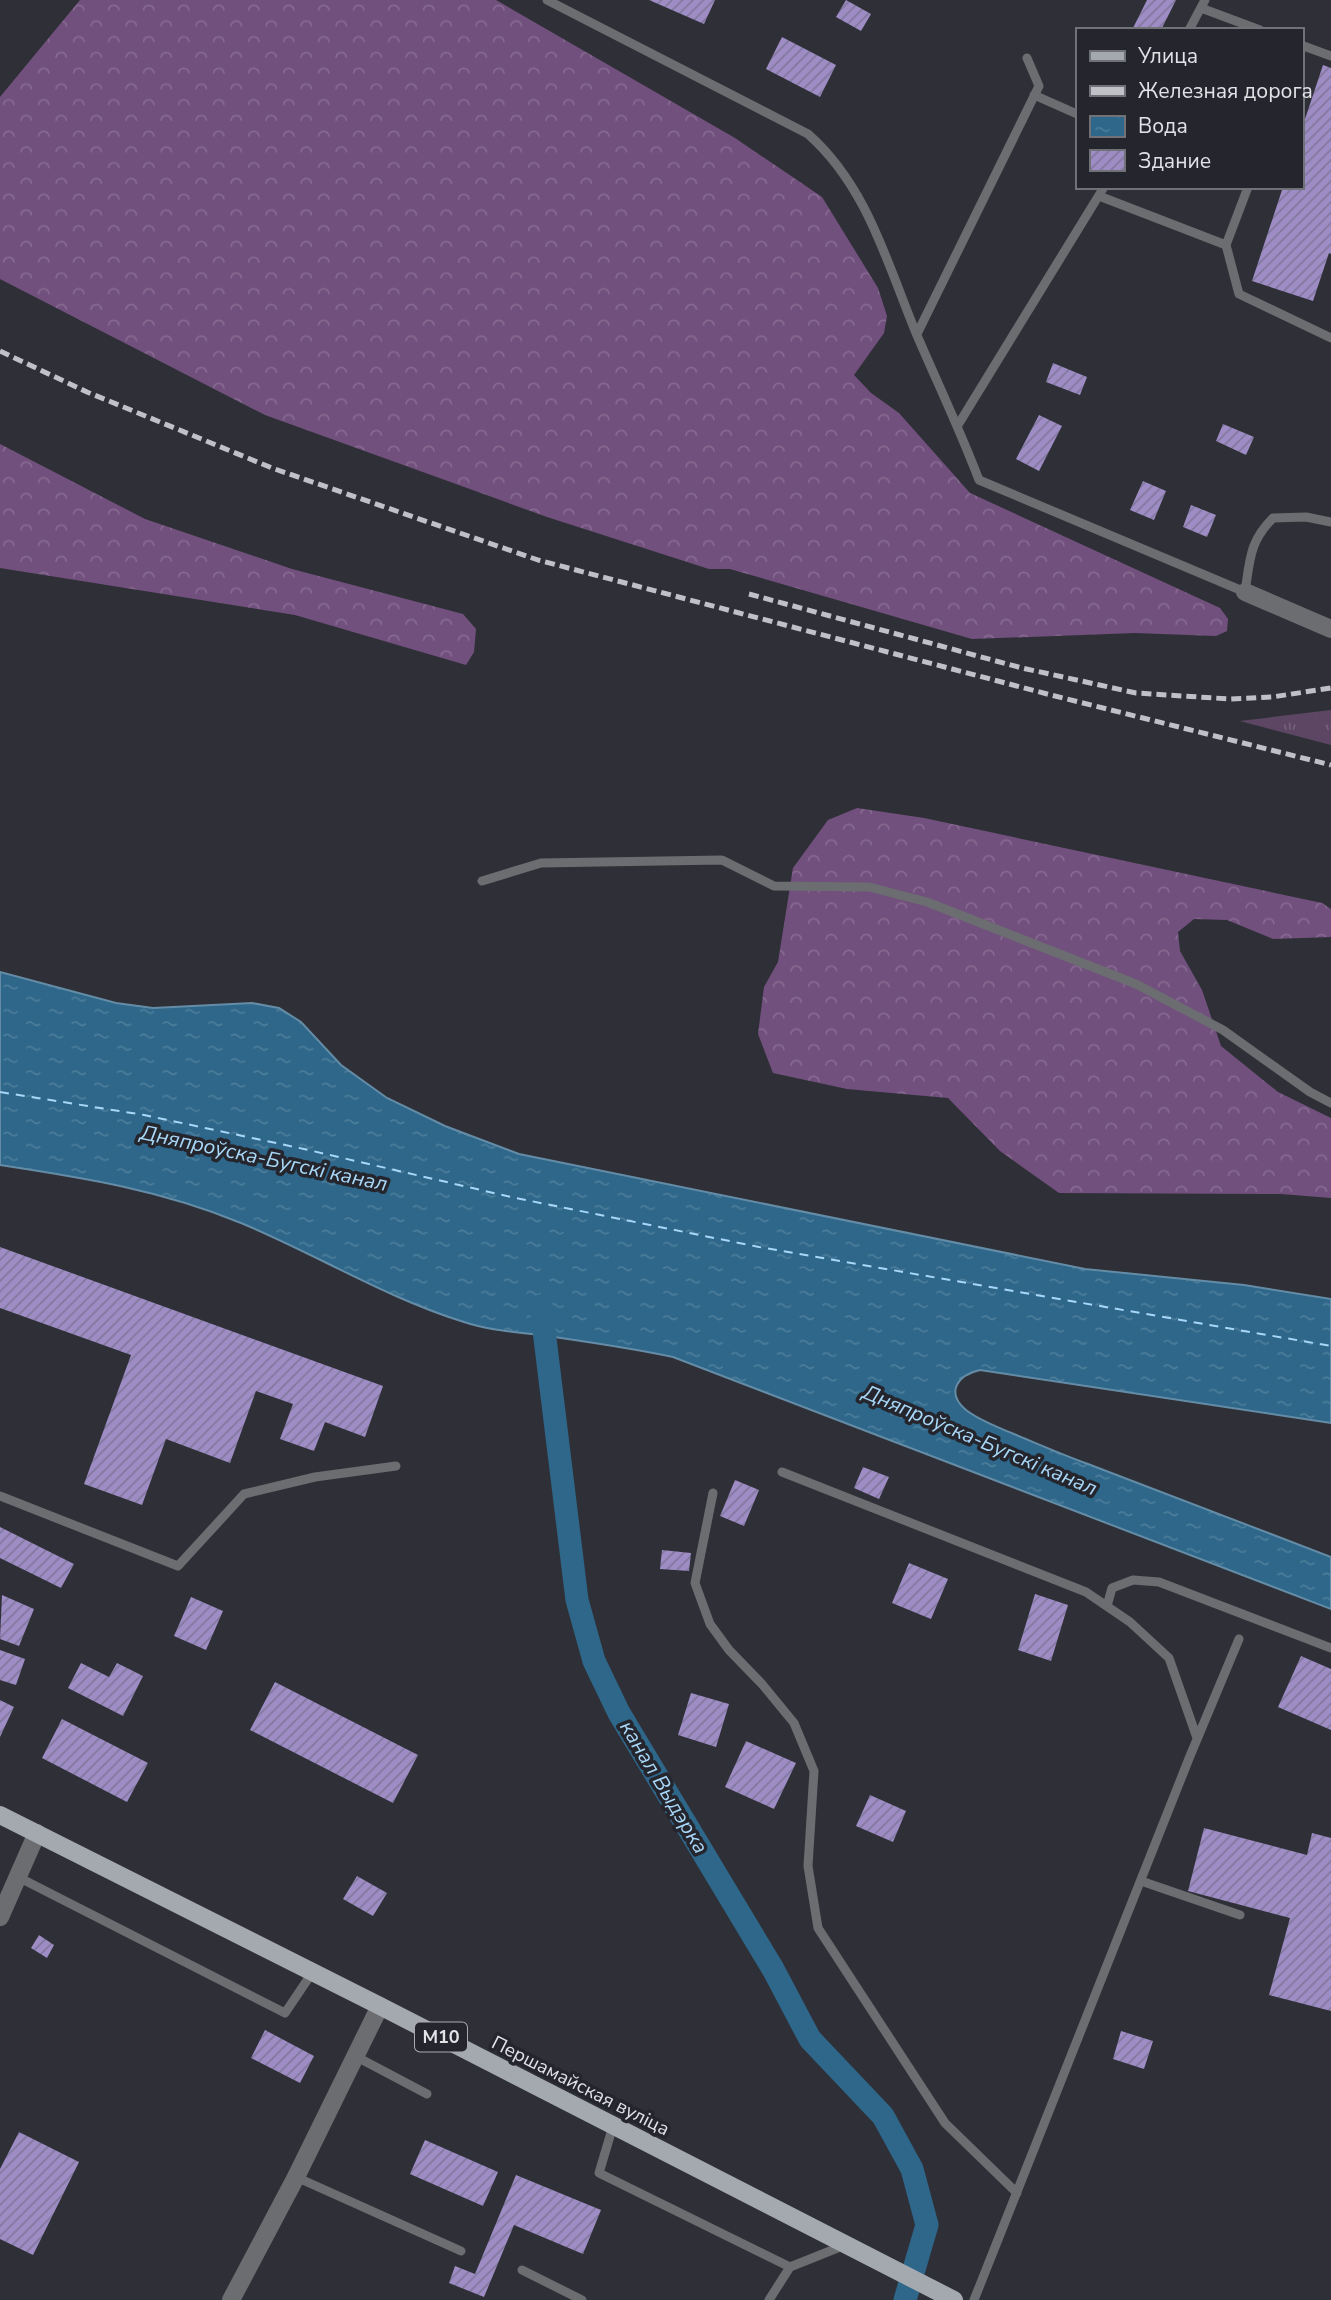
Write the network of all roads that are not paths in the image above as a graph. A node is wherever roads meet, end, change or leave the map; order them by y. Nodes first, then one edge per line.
1 (547, 0) edge
2 (1203, 4) edge
3 (1190, 28) edge
4 (1256, 28) edge
5 (1303, 46) edge
6 (1331, 56) edge
7 (1027, 58) dead end
8 (1034, 95) junction
9 (1076, 114) edge
10 (1247, 189) edge
11 (1101, 192) edge
12 (1226, 245) junction
13 (917, 334) junction
14 (1331, 338) edge
15 (958, 425) junction
16 (1331, 522) edge
17 (1244, 592) junction
18 (1331, 629) edge
19 (482, 881) dead end
20 (1331, 1103) edge
21 (396, 1466) dead end
22 (782, 1472) dead end
23 (713, 1493) dead end
24 (0, 1496) edge
25 (1107, 1606) junction
26 (1239, 1639) dead end
27 (1331, 1648) edge
28 (1197, 1738) junction
29 (0, 1815) edge
30 (37, 1833) junction
31 (18, 1877) junction
32 (1141, 1881) junction
33 (1240, 1915) dead end
34 (0, 1917) edge
35 (312, 1973) junction
36 (380, 2006) junction
37 (355, 2056) junction
38 (427, 2094) dead end
39 (613, 2126) junction
40 (296, 2177) junction
41 (1017, 2193) junction
42 (846, 2245) junction
43 (461, 2251) dead end
44 (790, 2267) junction
45 (522, 2270) dead end
46 (950, 2298) edge
47 (231, 2300) edge
48 (582, 2300) edge
49 (769, 2300) edge
50 (974, 2300) edge

1 - 13 lane
2 - 3 lane
2 - 4 lane
5 - 6 lane
7 - 8 lane
8 - 9 lane
8 - 13 lane
10 - 12 lane
11 - 12 lane
11 - 15 lane
12 - 14 lane
13 - 15 lane
15 - 17 lane
16 - 17 lane
17 - 18 street
19 - 20 lane
21 - 24 lane
22 - 25 lane
23 - 41 lane
25 - 27 lane
25 - 28 lane
26 - 28 lane
28 - 32 lane
29 - 30 main road, Першамайская вуліца / М10
30 - 31 street
30 - 35 main road, Першамайская вуліца / М10
31 - 34 street
31 - 35 lane
32 - 33 lane
32 - 41 lane
35 - 36 main road, Першамайская вуліца / М10
36 - 37 street
36 - 39 main road, Першамайская вуліца / М10
37 - 38 lane
37 - 40 street
39 - 42 main road, Першамайская вуліца / М10
39 - 44 lane
40 - 43 lane
40 - 47 street
41 - 50 lane
42 - 44 lane
42 - 46 main road, Першамайская вуліца / М10
44 - 49 lane
45 - 48 lane

